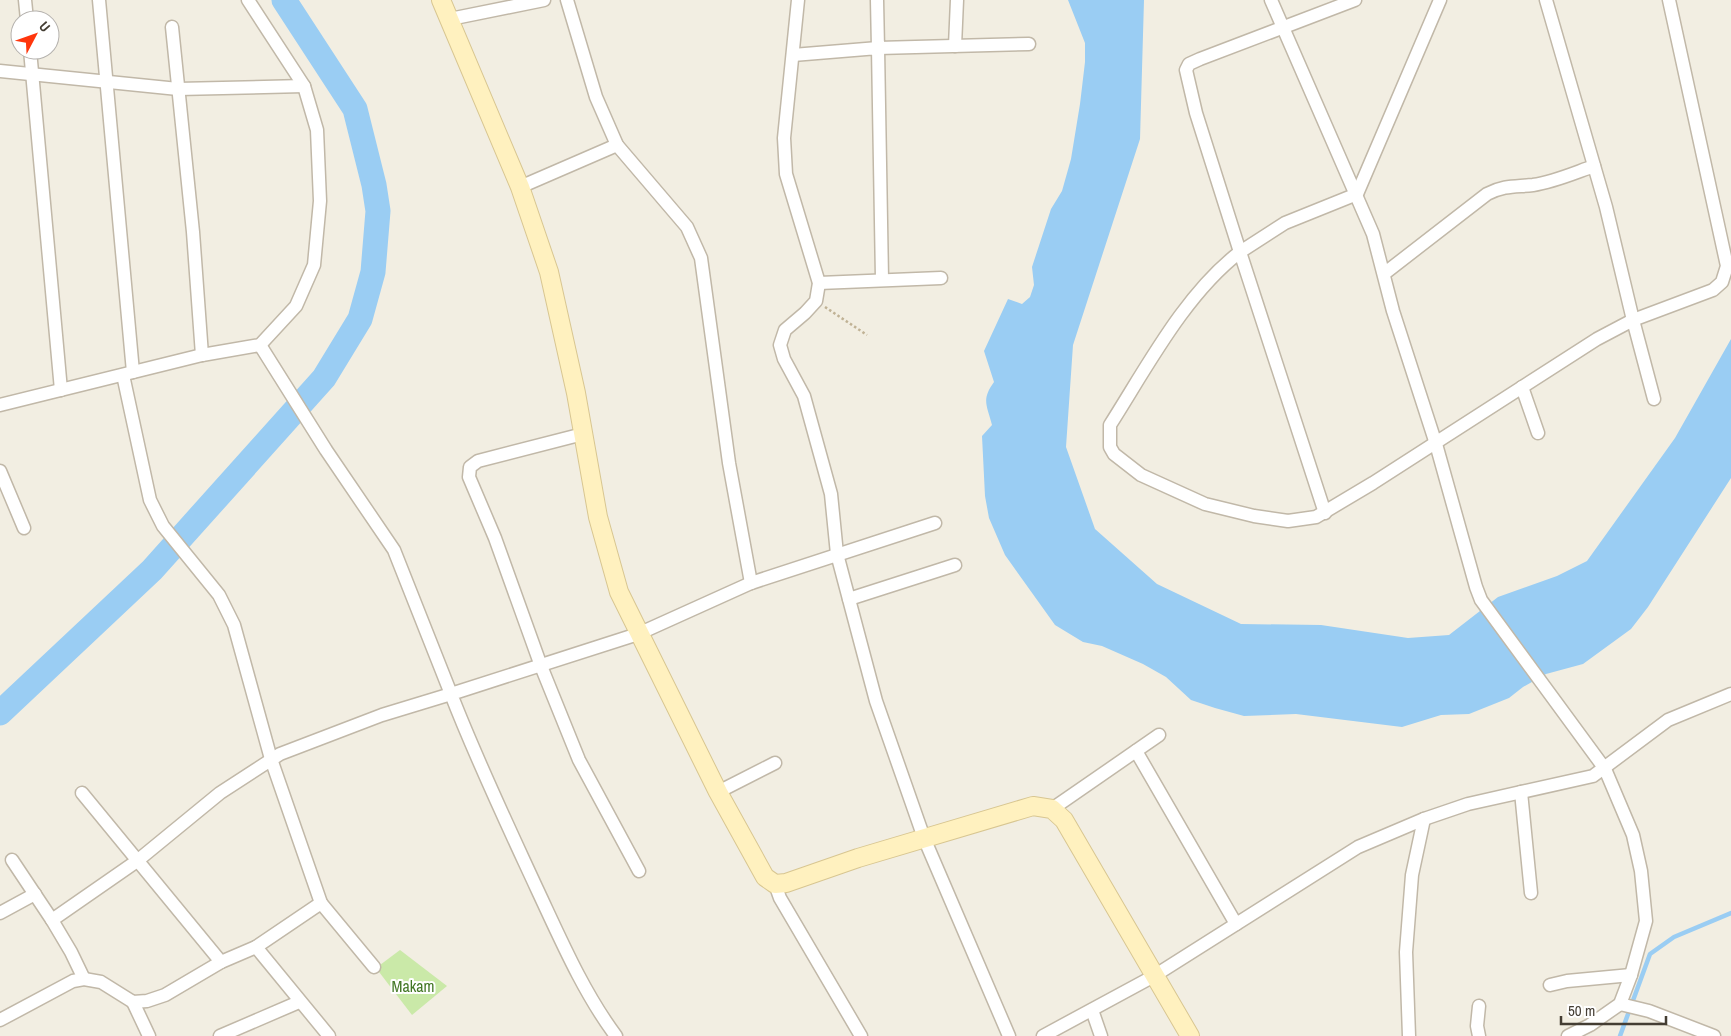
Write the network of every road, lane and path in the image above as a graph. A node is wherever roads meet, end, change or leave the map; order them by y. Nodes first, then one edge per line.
1 (99, 0) edge
2 (248, 0) edge
3 (441, 0) edge
4 (544, 0) edge
5 (567, 0) edge
6 (798, 0) edge
7 (877, 0) edge
8 (957, 0) edge
9 (1271, 0) edge
10 (1355, 0) edge
11 (1440, 0) edge
12 (1546, 0) edge
13 (1669, 0) edge
14 (450, 19) junction
15 (172, 27) dead end
16 (1283, 28) junction
17 (1029, 44) dead end
18 (955, 46) junction
19 (878, 48) junction
20 (793, 55) junction
21 (31, 60) edge
22 (0, 71) edge
23 (32, 74) junction
24 (108, 83) junction
25 (304, 86) junction
26 (178, 89) junction
27 (617, 145) junction
28 (1594, 166) junction
29 (520, 187) junction
30 (1357, 194) junction
31 (1240, 252) junction
32 (1385, 273) junction
33 (941, 278) dead end
34 (882, 279) junction
35 (819, 283) junction
36 (816, 301) junction
37 (1633, 320) junction
38 (867, 335) dead end
39 (260, 345) junction
40 (202, 355) junction
41 (128, 373) junction
42 (1522, 387) junction
43 (61, 390) junction
44 (1654, 398) dead end
45 (0, 405) edge
46 (1538, 433) dead end
47 (583, 434) junction
48 (1436, 444) junction
49 (0, 471) edge
50 (1325, 512) junction
51 (935, 523) dead end
52 (24, 528) dead end
53 (837, 554) junction
54 (955, 565) dead end
55 (751, 583) junction
56 (849, 599) junction
57 (638, 634) junction
58 (541, 666) junction
59 (451, 694) junction
60 (1731, 694) edge
61 (1159, 735) dead end
62 (1136, 751) junction
63 (271, 759) junction
64 (775, 763) dead end
65 (1605, 769) junction
66 (718, 792) junction
67 (1521, 792) junction
68 (82, 793) dead end
69 (1052, 809) junction
70 (1424, 819) junction
71 (924, 838) junction
72 (12, 860) dead end
73 (137, 861) junction
74 (639, 871) dead end
75 (775, 884) junction
76 (1531, 893) dead end
77 (35, 894) junction
78 (321, 903) junction
79 (0, 912) edge
80 (52, 920) junction
81 (1236, 924) junction
82 (256, 946) junction
83 (221, 962) junction
84 (374, 967) dead end
85 (1154, 976) junction
86 (1631, 976) junction
87 (84, 979) junction
88 (1550, 985) dead end
89 (133, 1002) junction
90 (299, 1002) junction
91 (1479, 1006) dead end
92 (1629, 1006) junction
93 (1092, 1010) junction
94 (0, 1020) edge
95 (610, 1034) edge
96 (149, 1036) edge
97 (220, 1036) edge
98 (329, 1036) edge
99 (861, 1036) edge
100 (1009, 1036) edge
101 (1044, 1036) edge
102 (1101, 1036) edge
103 (1190, 1036) edge
104 (1409, 1036) edge
105 (1479, 1036) edge
106 (1568, 1036) edge
107 (1714, 1036) edge

1 - 24 street
2 - 25 street
3 - 14 street
4 - 14 street
5 - 27 street
6 - 20 street
7 - 19 street
8 - 18 street
9 - 16 street
10 - 16 street
11 - 30 street
12 - 28 street
13 - 37 street
14 - 29 street
15 - 26 street
16 - 30 street
16 - 31 street
17 - 18 street
18 - 19 street
19 - 20 street
19 - 34 street
20 - 35 street
21 - 23 street
22 - 23 street
23 - 24 street
23 - 43 street
24 - 26 street
24 - 41 street
25 - 26 street
25 - 39 street
26 - 40 street
27 - 29 street
27 - 55 street
28 - 32 street
28 - 37 street
29 - 47 street
30 - 31 street
30 - 32 street
31 - 50 street
31 - 50 street
32 - 48 street
33 - 34 street
34 - 35 street
35 - 36 street
36 - 38 path
36 - 53 street
37 - 42 street
37 - 44 street
39 - 40 street
39 - 59 street
40 - 41 street
41 - 43 street
41 - 63 street
42 - 46 street
42 - 48 street
43 - 45 street
47 - 57 street
47 - 58 street
48 - 50 street
48 - 65 street
49 - 52 street
51 - 53 street
53 - 55 street
53 - 56 street
54 - 56 street
55 - 57 street
56 - 71 street
57 - 58 street
57 - 66 street
58 - 59 street
58 - 74 street
59 - 63 street
59 - 95 street
60 - 65 street
61 - 62 street
62 - 69 street
62 - 81 street
63 - 73 street
63 - 78 street
64 - 66 street
65 - 67 street
65 - 86 street
66 - 75 street
67 - 70 street
67 - 76 street
68 - 73 street
69 - 71 street
69 - 85 street
70 - 81 street
70 - 104 street
71 - 75 street
71 - 100 street
72 - 77 street
73 - 80 street
73 - 83 street
75 - 99 street
77 - 79 street
77 - 80 street
78 - 82 street
78 - 84 street
80 - 87 street
81 - 85 street
82 - 83 street
82 - 90 street
83 - 89 street
85 - 93 street
85 - 103 street
86 - 88 street
86 - 92 street
87 - 89 street
87 - 94 street
89 - 96 street
90 - 97 street
90 - 98 street
91 - 105 street
92 - 106 street
92 - 107 street
93 - 101 street
93 - 102 street

